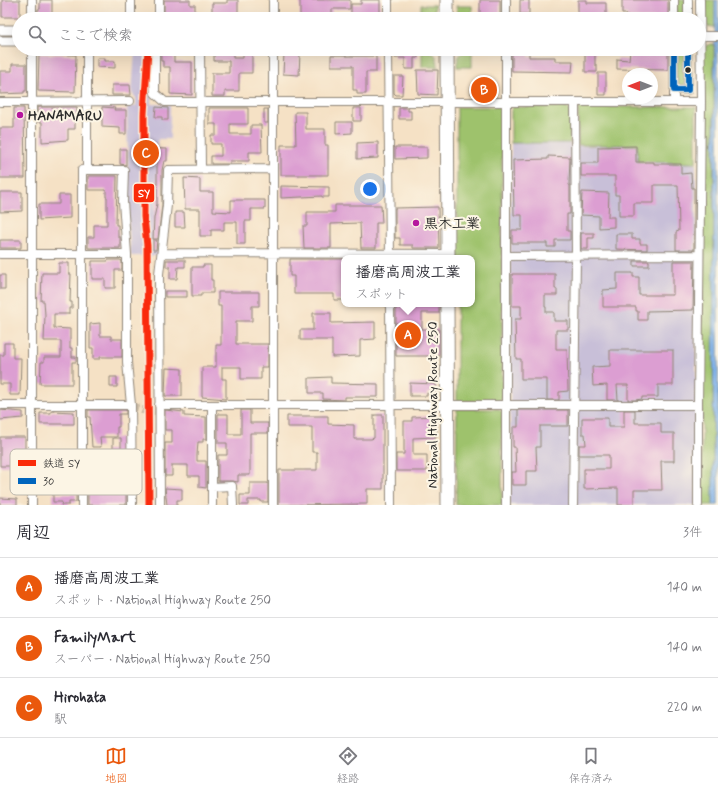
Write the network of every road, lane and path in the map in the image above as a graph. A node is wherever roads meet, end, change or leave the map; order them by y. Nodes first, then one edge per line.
1 (32, 0) edge
2 (131, 0) edge
3 (159, 0) edge
4 (273, 0) edge
5 (388, 0) edge
6 (447, 0) edge
7 (506, 0) edge
8 (674, 0) edge
9 (688, 0) edge
10 (700, 0) edge
11 (32, 12) edge
12 (131, 12) edge
13 (159, 12) edge
14 (273, 12) edge
15 (388, 12) edge
16 (447, 12) edge
17 (506, 12) edge
18 (674, 12) edge
19 (688, 12) edge
20 (700, 12) edge
21 (0, 30) edge
22 (12, 30) edge
23 (0, 41) edge
24 (12, 41) edge
25 (32, 56) edge
26 (87, 56) edge
27 (155, 56) edge
28 (200, 56) edge
29 (273, 56) edge
30 (388, 56) edge
31 (447, 56) edge
32 (506, 56) edge
33 (674, 56) edge
34 (688, 56) edge
35 (700, 56) edge
36 (674, 90) junction
37 (130, 101) dead end
38 (388, 101) junction
39 (0, 102) edge
40 (32, 102) junction
41 (87, 102) junction
42 (201, 102) junction
43 (273, 102) junction
44 (447, 102) junction
45 (506, 102) junction
46 (575, 102) junction
47 (674, 102) junction
48 (701, 102) junction
49 (201, 169) junction
50 (273, 169) junction
51 (87, 170) junction
52 (162, 253) junction
53 (273, 253) junction
54 (0, 254) edge
55 (32, 254) junction
56 (82, 254) junction
57 (127, 254) junction
58 (351, 255) edge
59 (390, 255) edge
60 (448, 255) edge
61 (699, 255) junction
62 (506, 256) junction
63 (576, 256) junction
64 (390, 307) edge
65 (447, 307) edge
66 (0, 405) edge
67 (32, 405) junction
68 (82, 405) junction
69 (159, 405) junction
70 (212, 405) junction
71 (273, 405) junction
72 (391, 405) junction
73 (506, 405) junction
74 (574, 405) junction
75 (698, 405) junction
76 (131, 406) junction
77 (447, 406) junction
78 (32, 449) edge
79 (82, 449) edge
80 (131, 449) edge
81 (212, 487) junction
82 (132, 495) edge
83 (132, 505) edge
84 (160, 505) edge
85 (212, 505) edge
86 (232, 505) edge
87 (273, 505) edge
88 (391, 505) edge
89 (448, 505) edge
90 (506, 505) edge
91 (572, 505) edge
92 (698, 505) edge

1 - 11 street
2 - 12 street
3 - 13 street
4 - 14 street
5 - 15 street
6 - 16 highway
7 - 17 street
8 - 18 street
9 - 19 street
10 - 20 street
21 - 22 street
23 - 24 street
25 - 40 street
26 - 41 street
27 - 42 street
28 - 42 street
29 - 43 street
30 - 38 street
31 - 44 highway
32 - 45 street
33 - 36 street
34 - 36 street
35 - 48 street
36 - 47 street
37 - 41 street
38 - 43 street
38 - 44 street
38 - 59 street
39 - 40 street
40 - 41 street
40 - 55 street
41 - 51 street
42 - 43 street
42 - 49 street
43 - 50 street
44 - 45 street
44 - 60 highway
45 - 46 street
45 - 62 street
46 - 47 street
46 - 63 street
47 - 48 street
48 - 61 street
49 - 50 street
49 - 52 street
50 - 53 street
51 - 56 street
51 - 57 street
52 - 53 street
52 - 69 street
53 - 58 street
53 - 71 street
54 - 55 street
55 - 56 street
55 - 67 street
56 - 57 street
56 - 68 street
57 - 76 street
61 - 63 street
61 - 75 street
62 - 63 street
62 - 73 street
63 - 74 street
64 - 72 street
65 - 77 highway, National Highway Route 250
66 - 67 street
67 - 68 street
67 - 78 street
68 - 76 street
68 - 79 street
69 - 70 street
69 - 84 street
70 - 71 street
70 - 81 street
71 - 72 street
71 - 87 street
72 - 77 street
72 - 88 street
73 - 74 street
73 - 77 street
73 - 90 street
74 - 75 street
74 - 91 street
75 - 92 street
76 - 80 street
77 - 89 highway, National Highway Route 250
81 - 85 street
81 - 86 street
82 - 83 street

